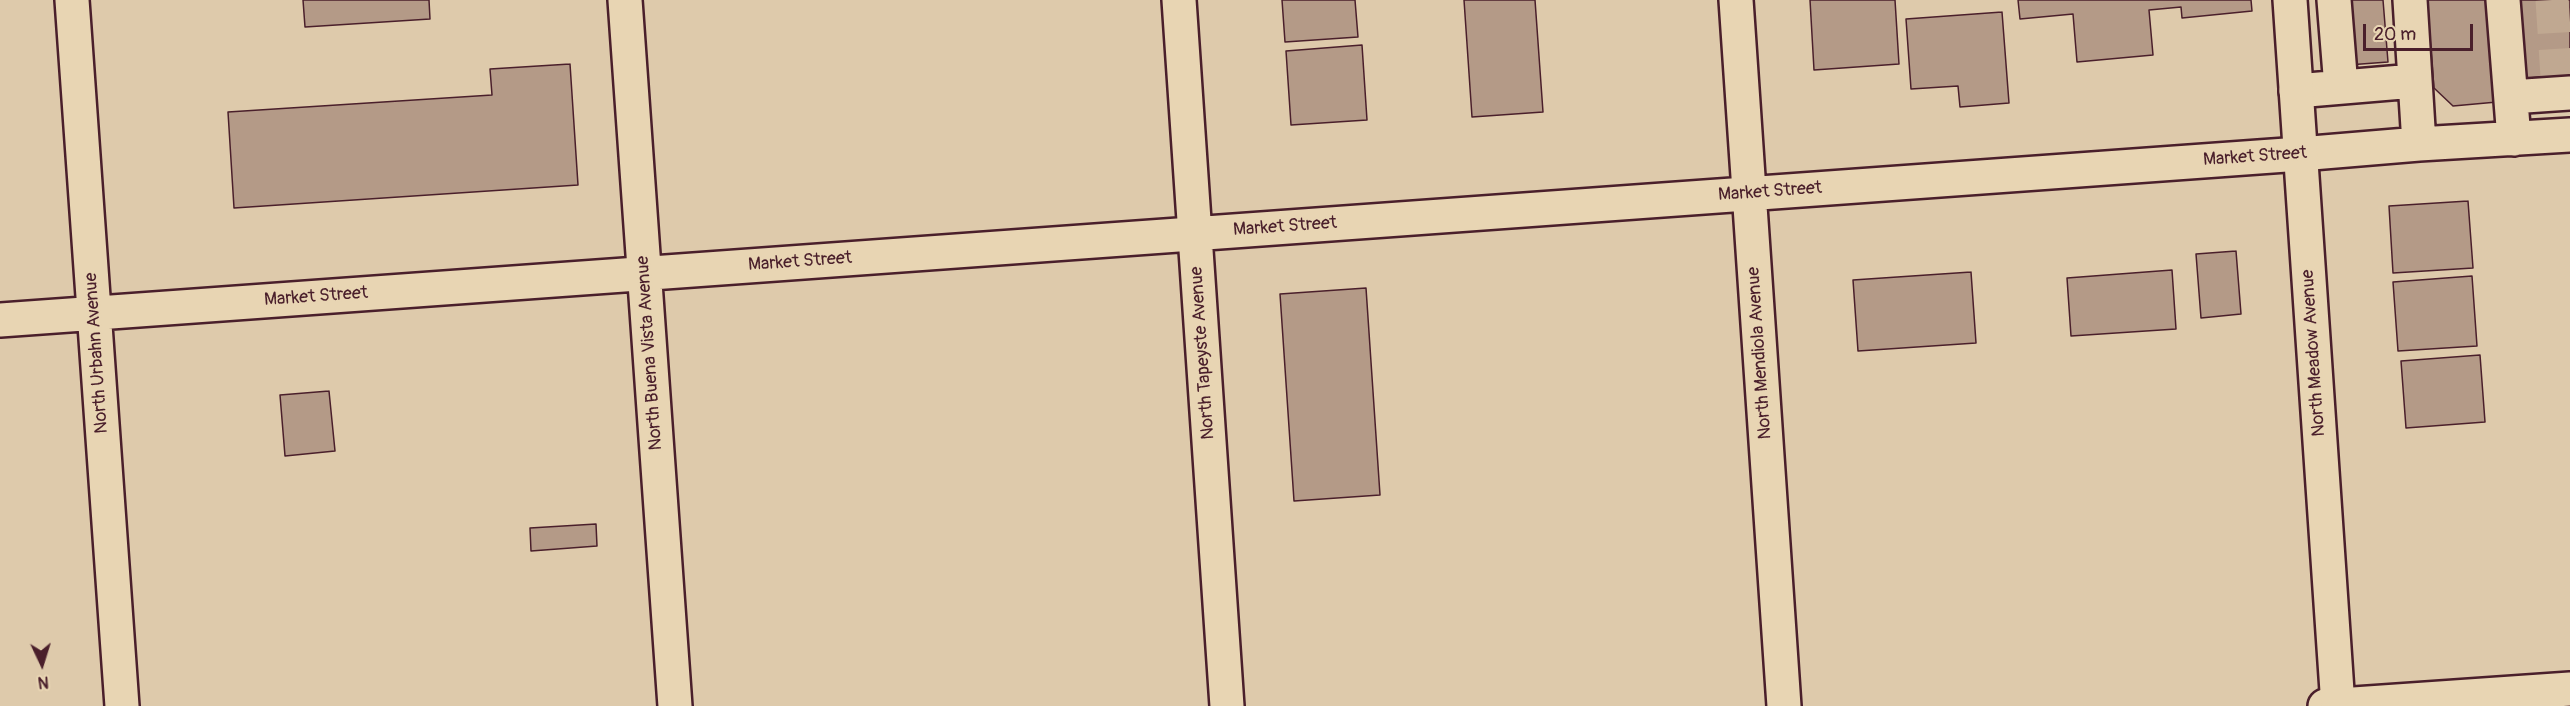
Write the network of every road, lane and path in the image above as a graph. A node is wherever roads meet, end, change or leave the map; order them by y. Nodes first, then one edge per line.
1 (72, 0) edge
2 (625, 0) edge
3 (1179, 0) edge
4 (1736, 0) edge
5 (2290, 0) edge
6 (2334, 0) edge
7 (2409, 0) edge
8 (2503, 0) edge
9 (2414, 81) junction
10 (2341, 87) junction
11 (2562, 87) edge
12 (2296, 91) junction
13 (2511, 97) junction
14 (2570, 135) edge
15 (2514, 139) junction
16 (2419, 144) junction
17 (2300, 154) junction
18 (1749, 193) junction
19 (1194, 233) junction
20 (644, 273) junction
21 (94, 313) junction
22 (0, 320) edge
23 (2570, 689) edge
24 (122, 706) edge
25 (675, 706) edge
26 (1227, 706) edge
27 (1784, 706) edge
28 (2334, 706) edge

1 - 21 street, North Urbahn Avenue
2 - 20 street, North Buena Vista Avenue
3 - 19 street, North Tapeyste Avenue
4 - 18 street, North Mendiola Avenue
5 - 12 street, North Meadow Avenue
6 - 10 street
7 - 9 street
8 - 13 street
9 - 10 street
9 - 16 street
10 - 12 street
11 - 13 street
12 - 17 street, North Meadow Avenue
13 - 15 street
14 - 15 street, Market Street
15 - 16 street, Market Street
16 - 17 street, Market Street
17 - 18 street, Market Street
17 - 28 street, North Meadow Avenue
18 - 19 street, Market Street
18 - 27 street, North Mendiola Avenue
19 - 20 street, Market Street
19 - 26 street, North Tapeyste Avenue
20 - 21 street, Market Street
20 - 25 street, North Buena Vista Avenue
21 - 22 street, Market Street
21 - 24 street, North Urbahn Avenue
23 - 28 street

